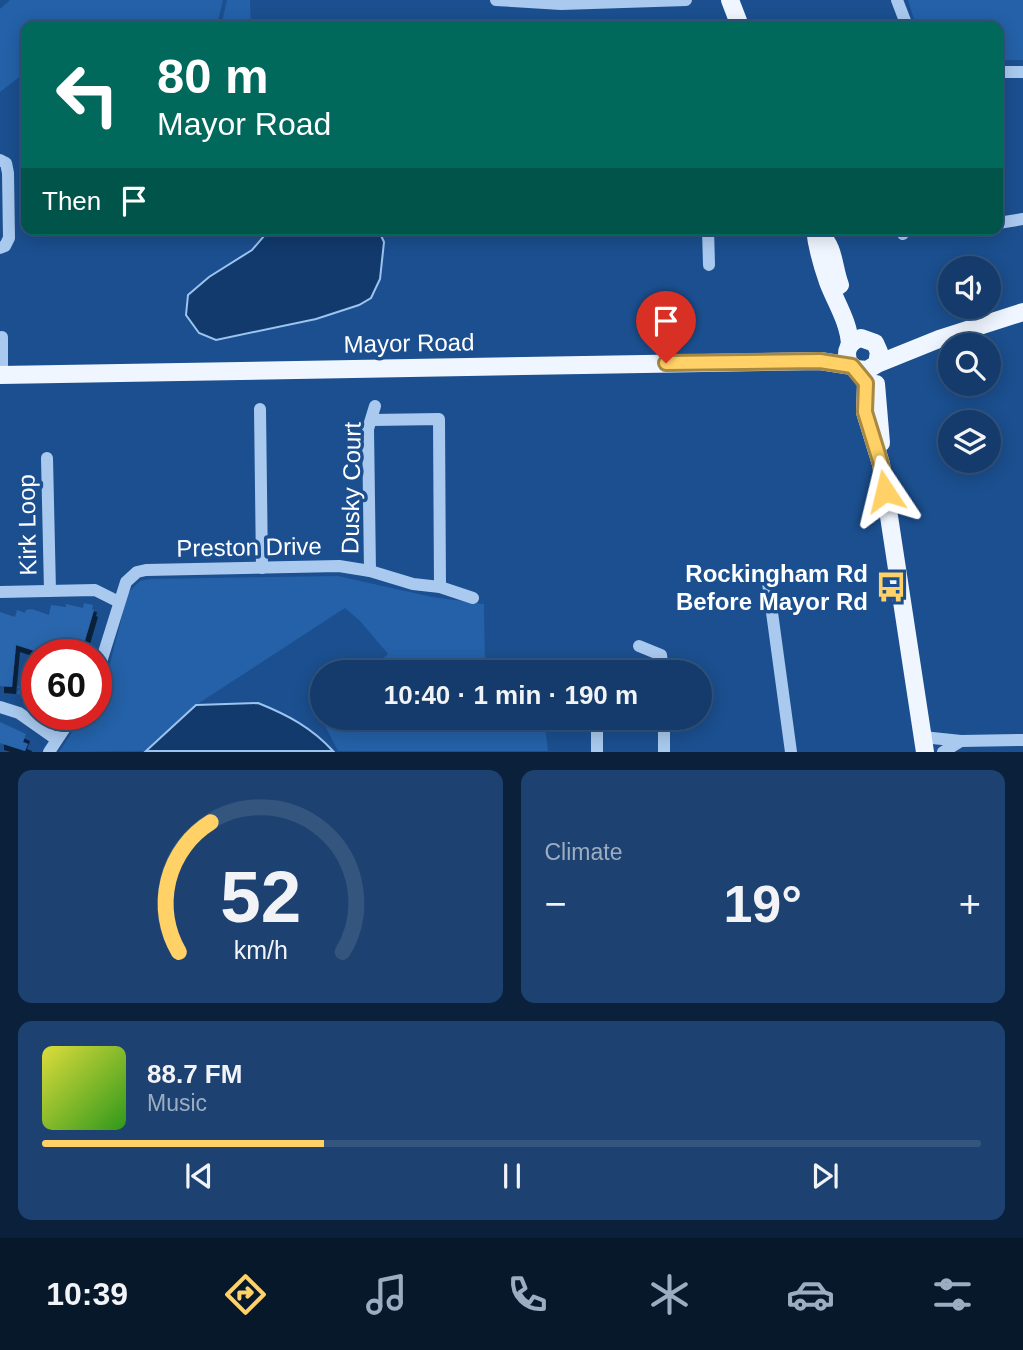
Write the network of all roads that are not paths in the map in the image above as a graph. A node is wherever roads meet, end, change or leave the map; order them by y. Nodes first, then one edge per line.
1 (496, 0) edge
2 (686, 0) edge
3 (730, 0) edge
4 (897, 0) edge
5 (738, 21) edge
6 (905, 21) edge
7 (1003, 72) edge
8 (1023, 72) edge
9 (0, 160) edge
10 (1023, 219) edge
11 (1003, 222) edge
12 (708, 235) edge
13 (816, 235) edge
14 (0, 248) edge
15 (709, 265) dead end
16 (1023, 312) edge
17 (958, 333) edge
18 (2, 337) edge
19 (938, 339) edge
20 (938, 339) edge
21 (858, 352) junction
22 (876, 365) junction
23 (1, 375) edge
24 (375, 406) dead end
25 (260, 409) dead end
26 (372, 420) junction
27 (47, 458) dead end
28 (881, 464) junction
29 (262, 568) junction
30 (370, 571) junction
31 (768, 583) dead end
32 (440, 587) junction
33 (50, 591) junction
34 (0, 592) edge
35 (473, 598) dead end
36 (119, 602) junction
37 (108, 639) edge
38 (639, 646) dead end
39 (662, 660) edge
40 (0, 707) edge
41 (63, 730) edge
42 (597, 730) edge
43 (663, 730) edge
44 (56, 740) junction
45 (1023, 740) edge
46 (961, 741) junction
47 (924, 744) edge
48 (49, 751) edge
49 (597, 751) edge
50 (664, 751) edge
51 (792, 751) edge
52 (943, 751) edge

1 - 2 street
3 - 5 main road
4 - 6 street
7 - 8 street
9 - 14 street
10 - 11 street
12 - 15 street
13 - 21 main road
16 - 17 main road
18 - 23 street
19 - 21 main road
20 - 22 main road
21 - 22 main road
21 - 23 main road, Mayor Road
21 - 28 main road
22 - 28 main road
24 - 26 street, Dusky Court
25 - 29 street
26 - 30 street, Dusky Court
26 - 32 street
27 - 33 street, Kirk Loop
28 - 47 main road
29 - 30 street, Preston Drive
29 - 36 street, Preston Drive
30 - 32 street, Preston Drive
31 - 51 street
32 - 35 street, Preston Drive
33 - 34 street
33 - 36 street
36 - 37 street, Preston Drive
38 - 39 street
40 - 44 street
41 - 44 street
42 - 49 street
43 - 50 street
44 - 48 street
45 - 46 street
46 - 47 street
46 - 52 street

